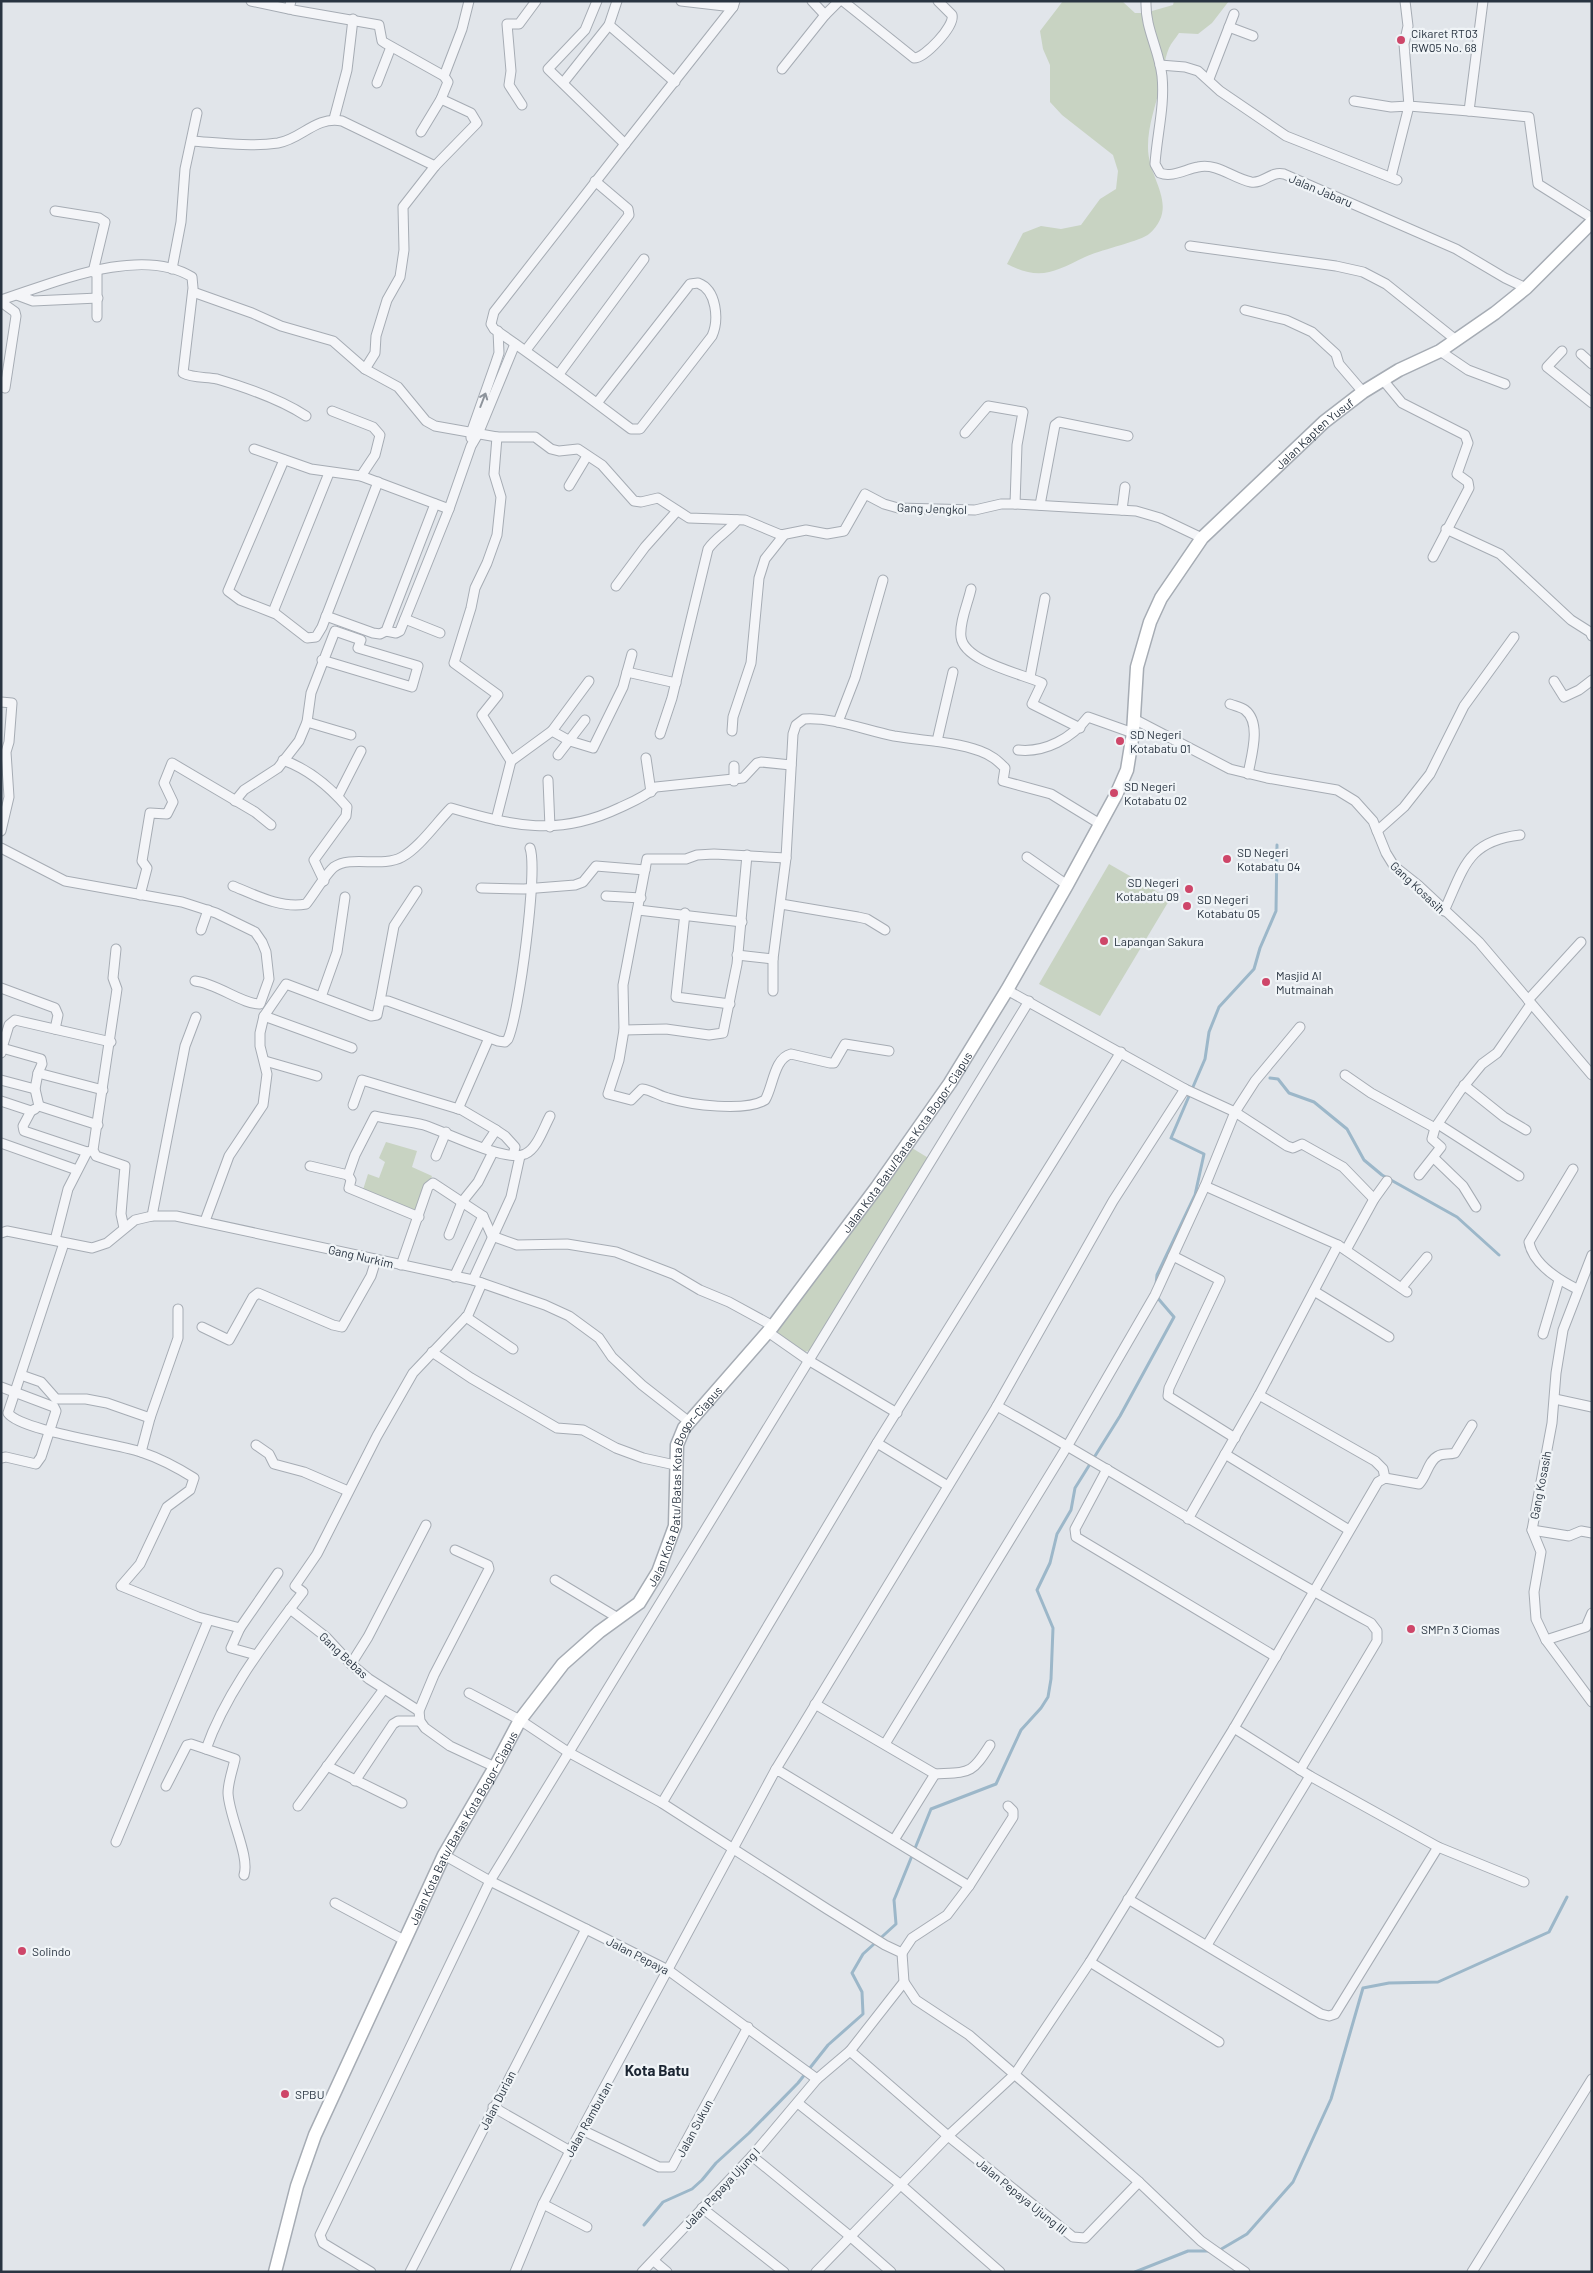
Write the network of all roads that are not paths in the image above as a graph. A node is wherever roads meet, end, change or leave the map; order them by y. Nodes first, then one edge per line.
1 (251, 1) edge
2 (469, 1) edge
3 (536, 1) edge
4 (596, 1) edge
5 (617, 1) edge
6 (681, 1) edge
7 (812, 1) edge
8 (839, 1) edge
9 (843, 1) edge
10 (938, 1) edge
11 (1146, 1) edge
12 (1405, 1) edge
13 (1483, 1) edge
14 (734, 4) edge
15 (290, 5) edge
16 (1234, 14) dead end
17 (825, 15) junction
18 (353, 19) junction
19 (588, 24) junction
20 (609, 25) junction
21 (1229, 27) junction
22 (602, 34) junction
23 (1253, 36) dead end
24 (391, 48) junction
25 (1160, 65) junction
26 (782, 68) dead end
27 (444, 76) junction
28 (1209, 79) junction
29 (675, 82) junction
30 (378, 83) dead end
31 (562, 83) junction
32 (441, 98) junction
33 (1354, 100) dead end
34 (522, 105) dead end
35 (1409, 106) junction
36 (1468, 111) junction
37 (197, 113) dead end
38 (334, 119) junction
39 (421, 132) dead end
40 (192, 140) junction
41 (625, 144) junction
42 (435, 166) junction
43 (595, 182) junction
44 (55, 211) dead end
45 (1592, 218) edge
46 (1592, 222) edge
47 (1190, 246) dead end
48 (644, 259) dead end
49 (172, 269) junction
50 (95, 271) junction
51 (1526, 288) junction
52 (193, 292) junction
53 (17, 295) junction
54 (98, 298) junction
55 (1, 301) edge
56 (1245, 310) dead end
57 (97, 317) dead end
58 (498, 331) junction
59 (1456, 340) junction
60 (515, 344) junction
61 (526, 350) junction
62 (1440, 351) junction
63 (1562, 351) dead end
64 (1581, 354) dead end
65 (1592, 364) edge
66 (365, 369) junction
67 (559, 374) junction
68 (1383, 380) junction
69 (1505, 384) dead end
70 (5, 388) dead end
71 (1363, 392) junction
72 (597, 403) junction
73 (1592, 403) edge
74 (332, 411) dead end
75 (306, 416) dead end
76 (474, 434) junction
77 (965, 434) dead end
78 (1128, 436) dead end
79 (497, 437) junction
80 (254, 449) dead end
81 (587, 456) junction
82 (284, 460) junction
83 (329, 473) junction
84 (361, 476) junction
85 (378, 482) junction
86 (568, 486) dead end
87 (1125, 487) dead end
88 (435, 504) junction
89 (1015, 504) junction
90 (1040, 505) junction
91 (449, 509) junction
92 (1122, 510) junction
93 (677, 511) junction
94 (737, 520) junction
95 (1446, 529) junction
96 (784, 535) junction
97 (1202, 538) junction
98 (1433, 557) dead end
99 (883, 580) dead end
100 (616, 586) dead end
101 (971, 588) dead end
102 (1045, 598) dead end
103 (273, 612) junction
104 (326, 616) junction
105 (405, 619) junction
106 (386, 631) junction
107 (440, 633) dead end
108 (1591, 633) edge
109 (1514, 636) dead end
110 (632, 654) dead end
111 (322, 660) junction
112 (628, 672) junction
113 (953, 672) dead end
114 (1030, 677) junction
115 (1592, 680) edge
116 (589, 681) dead end
117 (1554, 681) dead end
118 (676, 683) junction
119 (1, 702) edge
120 (1230, 704) dead end
121 (1134, 719) junction
122 (585, 720) dead end
123 (307, 722) junction
124 (838, 722) junction
125 (1080, 728) junction
126 (732, 731) dead end
127 (552, 732) junction
128 (1133, 733) junction
129 (660, 734) dead end
130 (352, 735) dead end
131 (570, 741) junction
132 (936, 741) junction
133 (1018, 750) dead end
134 (361, 751) dead end
135 (558, 755) dead end
136 (646, 758) dead end
137 (283, 760) junction
138 (511, 761) junction
139 (791, 765) junction
140 (734, 766) dead end
141 (1248, 774) junction
142 (548, 780) dead end
143 (734, 781) junction
144 (651, 792) junction
145 (338, 796) junction
146 (235, 801) junction
147 (3, 820) edge
148 (496, 820) junction
149 (1100, 824) junction
150 (271, 825) dead end
151 (550, 827) junction
152 (1, 831) edge
153 (1378, 832) junction
154 (1520, 835) dead end
155 (1, 848) edge
156 (530, 848) dead end
157 (747, 855) junction
158 (1027, 857) dead end
159 (786, 858) junction
160 (645, 870) junction
161 (324, 881) junction
162 (1067, 885) junction
163 (233, 886) dead end
164 (481, 888) dead end
165 (531, 888) junction
166 (417, 891) dead end
167 (140, 895) junction
168 (606, 896) dead end
169 (345, 897) dead end
170 (641, 898) junction
171 (782, 904) junction
172 (208, 910) junction
173 (638, 910) junction
174 (1444, 911) junction
175 (685, 914) junction
176 (742, 922) junction
177 (201, 930) dead end
178 (885, 930) dead end
179 (1581, 942) dead end
180 (116, 949) dead end
181 (738, 955) junction
182 (773, 959) junction
183 (269, 978) junction
184 (195, 981) dead end
185 (286, 984) junction
186 (1, 988) edge
187 (1007, 990) junction
188 (774, 991) dead end
189 (321, 997) junction
190 (380, 1001) junction
191 (1029, 1001) junction
192 (1529, 1002) junction
193 (730, 1004) junction
194 (264, 1016) junction
195 (196, 1017) dead end
196 (5, 1024) edge
197 (1300, 1027) dead end
198 (55, 1028) junction
199 (624, 1030) junction
200 (489, 1038) junction
201 (111, 1042) junction
202 (352, 1048) dead end
203 (2, 1051) edge
204 (889, 1051) dead end
205 (1121, 1052) junction
206 (265, 1061) junction
207 (38, 1073) junction
208 (1345, 1075) dead end
209 (1592, 1075) edge
210 (317, 1076) dead end
211 (1, 1080) edge
212 (1464, 1086) junction
213 (35, 1089) junction
214 (103, 1090) junction
215 (1186, 1090) junction
216 (1, 1101) edge
217 (353, 1105) dead end
218 (35, 1109) junction
219 (458, 1109) junction
220 (1235, 1112) junction
221 (550, 1116) dead end
222 (98, 1124) junction
223 (1436, 1126) junction
224 (496, 1130) junction
225 (1526, 1130) dead end
226 (446, 1132) junction
227 (1, 1143) edge
228 (484, 1148) junction
229 (90, 1151) junction
230 (493, 1152) junction
231 (436, 1156) dead end
232 (516, 1156) junction
233 (1434, 1158) junction
234 (310, 1166) dead end
235 (1573, 1169) dead end
236 (77, 1170) junction
237 (348, 1175) junction
238 (1419, 1175) dead end
239 (1519, 1176) dead end
240 (1387, 1181) dead end
241 (1206, 1186) junction
242 (1374, 1199) junction
243 (462, 1202) junction
244 (1476, 1207) dead end
245 (152, 1216) junction
246 (483, 1216) junction
247 (419, 1218) junction
248 (205, 1222) junction
249 (124, 1228) junction
250 (1, 1233) edge
251 (449, 1235) dead end
252 (492, 1236) junction
253 (60, 1242) junction
254 (1342, 1247) junction
255 (1592, 1255) edge
256 (1173, 1256) junction
257 (1427, 1257) dead end
258 (376, 1260) junction
259 (400, 1265) junction
260 (454, 1277) junction
261 (1559, 1280) junction
262 (477, 1282) junction
263 (1577, 1289) junction
264 (1314, 1291) junction
265 (178, 1309) dead end
266 (466, 1317) junction
267 (202, 1326) dead end
268 (770, 1329) junction
269 (1543, 1334) dead end
270 (1388, 1337) dead end
271 (513, 1349) dead end
272 (432, 1352) junction
273 (808, 1360) junction
274 (21, 1375) junction
275 (1, 1387) edge
276 (15, 1391) junction
277 (1259, 1395) junction
278 (1555, 1399) junction
279 (997, 1406) junction
280 (1592, 1407) edge
281 (897, 1413) junction
282 (150, 1418) junction
283 (688, 1420) junction
284 (1472, 1425) dead end
285 (49, 1431) junction
286 (1235, 1438) junction
287 (877, 1443) junction
288 (256, 1445) dead end
289 (1068, 1445) junction
290 (141, 1452) junction
291 (1225, 1454) junction
292 (1, 1458) edge
293 (675, 1465) junction
294 (1107, 1469) junction
295 (1385, 1478) junction
296 (948, 1486) junction
297 (348, 1491) junction
298 (1188, 1519) junction
299 (426, 1525) dead end
300 (1349, 1530) junction
301 (1532, 1530) junction
302 (1592, 1533) edge
303 (456, 1550) dead end
304 (278, 1573) dead end
305 (555, 1580) dead end
306 (1314, 1592) junction
307 (290, 1609) junction
308 (1592, 1613) edge
309 (618, 1618) junction
310 (208, 1621) junction
311 (240, 1628) junction
312 (1546, 1640) junction
313 (256, 1655) junction
314 (1276, 1657) junction
315 (351, 1664) junction
316 (384, 1689) junction
317 (469, 1693) dead end
318 (1592, 1702) edge
319 (815, 1704) junction
320 (419, 1710) junction
321 (520, 1720) junction
322 (420, 1721) junction
323 (1234, 1728) junction
324 (885, 1744) junction
325 (990, 1745) dead end
326 (206, 1749) junction
327 (568, 1752) junction
328 (327, 1766) junction
329 (495, 1767) junction
330 (776, 1769) junction
331 (1300, 1770) junction
332 (936, 1774) junction
333 (1310, 1776) junction
334 (355, 1780) junction
335 (166, 1786) dead end
336 (402, 1802) dead end
337 (662, 1803) junction
338 (298, 1806) dead end
339 (1008, 1806) dead end
340 (894, 1840) junction
341 (116, 1842) dead end
342 (1438, 1847) junction
343 (732, 1848) junction
344 (444, 1855) junction
345 (244, 1876) dead end
346 (490, 1881) junction
347 (1524, 1882) dead end
348 (969, 1886) junction
349 (1128, 1899) junction
350 (336, 1903) dead end
351 (586, 1929) junction
352 (404, 1940) junction
353 (1207, 1945) junction
354 (902, 1953) junction
355 (1090, 1962) junction
356 (668, 1970) junction
357 (904, 1982) junction
358 (748, 2027) junction
359 (1219, 2042) dead end
360 (850, 2051) junction
361 (1015, 2074) junction
362 (815, 2077) junction
363 (1592, 2079) edge
364 (799, 2104) junction
365 (493, 2106) junction
366 (582, 2130) junction
367 (948, 2136) junction
368 (570, 2151) junction
369 (752, 2156) junction
370 (1139, 2182) junction
371 (901, 2185) junction
372 (543, 2204) junction
373 (702, 2208) junction
374 (587, 2227) dead end
375 (851, 2237) junction
376 (654, 2261) junction
377 (275, 2272) edge
378 (371, 2272) edge
379 (410, 2272) edge
380 (516, 2272) edge
381 (642, 2272) edge
382 (667, 2272) edge
383 (784, 2272) edge
384 (816, 2272) edge
385 (891, 2272) edge
386 (1000, 2272) edge
387 (1245, 2272) edge
388 (1472, 2272) edge

1 - 15 street
2 - 27 street
3 - 34 street
4 - 19 street
5 - 20 street
6 - 14 street
7 - 17 street
8 - 17 street
9 - 10 street
11 - 25 street, Jalan Jabaru
12 - 35 street
13 - 36 street
14 - 29 street
15 - 18 street
16 - 21 street
17 - 26 street
18 - 24 street
18 - 38 street
19 - 22 street
19 - 31 street
20 - 22 street
20 - 29 street
21 - 23 street
21 - 28 street
22 - 31 street
24 - 27 street
24 - 30 street
25 - 28 street
25 - 51 street, Jalan Jabaru
27 - 32 street
28 - 35 street
29 - 41 street
31 - 41 street
32 - 39 street
32 - 42 street
33 - 35 street
35 - 36 street
36 - 45 street
37 - 40 street
38 - 40 street
38 - 42 street
40 - 49 street
41 - 43 street
42 - 66 street
43 - 58 street
43 - 61 street
44 - 50 street
46 - 51 main road, Jalan Kapten Yusuf
47 - 59 street
48 - 67 street
49 - 50 street
49 - 52 street
50 - 53 street
50 - 54 street
51 - 59 main road, Jalan Kapten Yusuf
52 - 66 street, Gang Jengkol
52 - 75 street
53 - 54 street
53 - 55 street
54 - 57 street
55 - 70 street
56 - 71 street
58 - 60 street
76 -> 58 street
59 - 62 main road, Jalan Kapten Yusuf
60 - 61 street
60 - 76 street
61 - 67 street
62 - 68 main road, Jalan Kapten Yusuf
62 - 69 street
63 - 73 street
64 - 65 street
66 - 76 street, Gang Jengkol
67 - 72 street
68 - 71 main road, Jalan Kapten Yusuf
68 - 95 street
71 - 97 main road, Jalan Kapten Yusuf
72 - 72 street
74 - 84 street
76 - 79 street, Gang Jengkol
76 - 91 street
77 - 89 street
78 - 90 street
79 - 81 street, Gang Jengkol
79 - 138 street
80 - 82 street
81 - 86 street
81 - 93 street, Gang Jengkol
82 - 83 street
82 - 103 street
83 - 84 street
83 - 103 street
84 - 85 street
85 - 88 street
85 - 104 street
87 - 92 street
88 - 91 street
88 - 106 street
89 - 90 street, Gang Jengkol
89 - 96 street, Gang Jengkol
90 - 92 street, Gang Jengkol
91 - 105 street
92 - 97 street, Gang Jengkol
93 - 94 street, Gang Jengkol
93 - 100 street
94 - 96 street, Gang Jengkol
94 - 118 street
95 - 98 street
95 - 108 street
96 - 126 street
97 - 121 main road, Jalan Kapten Yusuf
99 - 124 street
101 - 114 street
102 - 114 street
103 - 104 street
104 - 106 street
105 - 106 street
105 - 107 street
109 - 153 street
110 - 112 street
111 - 111 street
111 - 123 street
112 - 118 street
112 - 131 street
113 - 132 street
114 - 125 street
115 - 117 street
116 - 127 street
118 - 129 street
119 - 147 street
120 - 141 street
121 - 128 main road, Jalan Kota Batu/Batas Kota Bogor–Ciapus
121 - 141 street, Gang Kosasih
122 - 131 street
123 - 130 street
123 - 137 street
124 - 132 street
124 - 139 street
125 - 128 street
125 - 133 street
127 - 131 street
127 - 138 street
128 - 149 main road, Jalan Kota Batu/Batas Kota Bogor–Ciapus
131 - 135 street
132 - 149 street
134 - 145 street
136 - 144 street
137 - 145 street
137 - 146 street
138 - 148 street
139 - 143 street
139 - 159 street
140 - 143 street
141 - 153 street, Gang Kosasih
142 - 151 street
143 - 144 street
144 - 151 street
145 - 161 street
146 - 150 street
146 - 167 street
147 - 152 street
148 - 151 street
148 - 161 street
149 - 162 main road, Jalan Kota Batu/Batas Kota Bogor–Ciapus
153 - 174 street, Gang Kosasih
154 - 174 street
155 - 167 street
156 - 165 street
157 - 159 street
157 - 160 street
157 - 176 street
158 - 162 street
159 - 171 street
160 - 165 street
160 - 170 street
161 - 163 street
162 - 187 main road, Jalan Kota Batu/Batas Kota Bogor–Ciapus
164 - 165 street
165 - 200 street
166 - 190 street
167 - 172 street
168 - 170 street
169 - 189 street
170 - 173 street
171 - 178 street
171 - 182 street
172 - 177 street
172 - 183 street
173 - 175 street
173 - 199 street
174 - 192 street, Gang Kosasih
175 - 176 street
175 - 193 street
176 - 181 street
179 - 192 street
180 - 201 street
181 - 182 street
181 - 193 street
182 - 188 street
183 - 184 street
183 - 185 street
185 - 189 street
185 - 194 street
186 - 198 street
187 - 191 street
187 - 268 main road, Jalan Kota Batu/Batas Kota Bogor–Ciapus
189 - 190 street
190 - 200 street
191 - 205 street
191 - 273 street
192 - 209 street, Gang Kosasih
192 - 212 street
193 - 199 street
194 - 202 street
194 - 206 street
195 - 245 street
196 - 198 street
196 - 203 street
197 - 220 street
198 - 201 street
199 - 204 street
200 - 219 street
201 - 214 street
203 - 207 street
205 - 215 street
205 - 281 street
206 - 210 street
206 - 248 street
207 - 213 street
207 - 214 street
208 - 223 street
211 - 213 street
212 - 223 street
212 - 225 street
213 - 218 street
214 - 222 street
215 - 220 street
215 - 279 street, Jalan Rambutan
216 - 218 street
217 - 219 street
218 - 222 street
218 - 229 street
219 - 224 street
220 - 241 street
220 - 242 street
221 - 232 street
222 - 229 street
223 - 233 street
223 - 239 street
224 - 228 street
224 - 232 street
226 - 228 street
226 - 231 street
226 - 237 street
227 - 236 street
228 - 230 street
229 - 236 street
229 - 249 street
230 - 232 street
230 - 243 street
232 - 252 street
233 - 238 street
233 - 244 street
234 - 237 street
235 - 261 street
236 - 253 street
237 - 247 street
240 - 242 street
241 - 254 street
241 - 256 street
242 - 254 street
243 - 246 street
243 - 247 street
243 - 251 street
245 - 248 street, Gang Nurkim
245 - 249 street, Gang Nurkim
246 - 252 street
246 - 260 street
247 - 259 street
248 - 258 street, Gang Nurkim
249 - 253 street, Gang Nurkim
250 - 253 street, Gang Nurkim
252 - 262 street
252 - 268 street
253 - 274 street
254 - 257 street
254 - 264 street
255 - 263 street, Gang Kosasih
256 - 286 street
256 - 289 street
258 - 259 street, Gang Nurkim
258 - 267 street
259 - 260 street, Gang Nurkim
260 - 262 street, Gang Nurkim
261 - 263 street
261 - 269 street
262 - 266 street
262 - 283 street, Gang Nurkim
263 - 278 street, Gang Kosasih
264 - 270 street
264 - 277 street
265 - 282 street
266 - 271 street
266 - 272 street
268 - 273 street
268 - 283 main road, Jalan Kota Batu/Batas Kota Bogor–Ciapus
272 - 293 street
272 - 297 street
273 - 281 street
273 - 327 street
274 - 276 street
274 - 282 street
275 - 276 street
276 - 285 street
276 - 285 street
277 - 286 street
277 - 295 street
278 - 280 street
278 - 301 street, Gang Kosasih
279 - 289 street
279 - 296 street, Jalan Rambutan
281 - 287 street
282 - 290 street
283 - 293 main road, Jalan Kota Batu/Batas Kota Bogor–Ciapus
284 - 295 street
285 - 290 street
285 - 292 street
286 - 291 street
287 - 296 street
287 - 337 street
288 - 297 street
289 - 294 street
289 - 324 street
290 - 310 street
291 - 298 street
291 - 300 street
293 - 309 main road, Jalan Kota Batu/Batas Kota Bogor–Ciapus
294 - 298 street
294 - 314 street
295 - 300 street
296 - 319 street, Jalan Rambutan
297 - 307 street
298 - 306 street
299 - 315 street
300 - 306 street
301 - 302 street
301 - 312 street, Gang Kosasih
303 - 320 street
304 - 311 street
305 - 309 street
306 - 314 street
306 - 331 street
307 - 313 street
307 - 315 street, Gang Bebas
308 - 312 street
309 - 321 main road, Jalan Kota Batu/Batas Kota Bogor–Ciapus
310 - 311 street
310 - 341 street
311 - 313 street
312 - 318 street, Gang Kosasih
313 - 326 street
314 - 323 street
315 - 316 street, Gang Bebas
316 - 320 street, Gang Bebas
316 - 328 street
317 - 321 street
319 - 324 street
319 - 330 street, Jalan Rambutan
320 - 322 street
321 - 327 street
321 - 329 main road, Jalan Kota Batu/Batas Kota Bogor–Ciapus
322 - 329 street
322 - 334 street
323 - 331 street
323 - 349 street
324 - 332 street
325 - 332 street
326 - 335 street
326 - 345 street
327 - 337 street
327 - 346 street
328 - 334 street
328 - 338 street
329 - 344 main road, Jalan Kota Batu/Batas Kota Bogor–Ciapus
330 - 340 street
330 - 343 street, Jalan Rambutan
331 - 333 street
332 - 340 street
333 - 342 street
333 - 353 street
334 - 336 street
337 - 343 street
339 - 348 street
340 - 348 street
342 - 347 street
342 - 353 street
343 - 354 street
343 - 356 street, Jalan Rambutan
344 - 346 street, Jalan Pepaya
344 - 352 main road, Jalan Kota Batu/Batas Kota Bogor–Ciapus
346 - 351 street, Jalan Pepaya
346 - 378 street
348 - 354 street
349 - 353 street
349 - 355 street
350 - 352 street
351 - 356 street, Jalan Pepaya
351 - 365 street, Jalan Durian
352 - 377 main road, Jalan Kota Batu/Batas Kota Bogor–Ciapus
354 - 357 street
355 - 359 street
355 - 361 street
356 - 358 street, Jalan Pepaya
356 - 366 street, Jalan Rambutan
357 - 360 street, Jalan Pepaya Ujung I
357 - 361 street
358 - 362 street, Jalan Pepaya
358 - 366 street, Jalan Sukun
360 - 362 street, Jalan Pepaya Ujung I
360 - 367 street, Jalan Pepaya Ujung III
361 - 367 street
361 - 370 street
362 - 364 street, Jalan Pepaya Ujung I
363 - 388 street
364 - 369 street, Jalan Pepaya Ujung I
364 - 371 street
365 - 368 street
365 - 379 street, Jalan Durian
366 - 368 street, Jalan Rambutan
367 - 370 street, Jalan Pepaya Ujung III
367 - 371 street
368 - 372 street, Jalan Rambutan
369 - 373 street, Jalan Pepaya Ujung I
369 - 375 street
370 - 387 street
371 - 375 street
371 - 386 street
372 - 374 street
372 - 380 street, Jalan Rambutan
373 - 376 street, Jalan Pepaya Ujung I
373 - 383 street
375 - 384 street
375 - 385 street
376 - 381 street, Jalan Pepaya Ujung I
376 - 382 street

